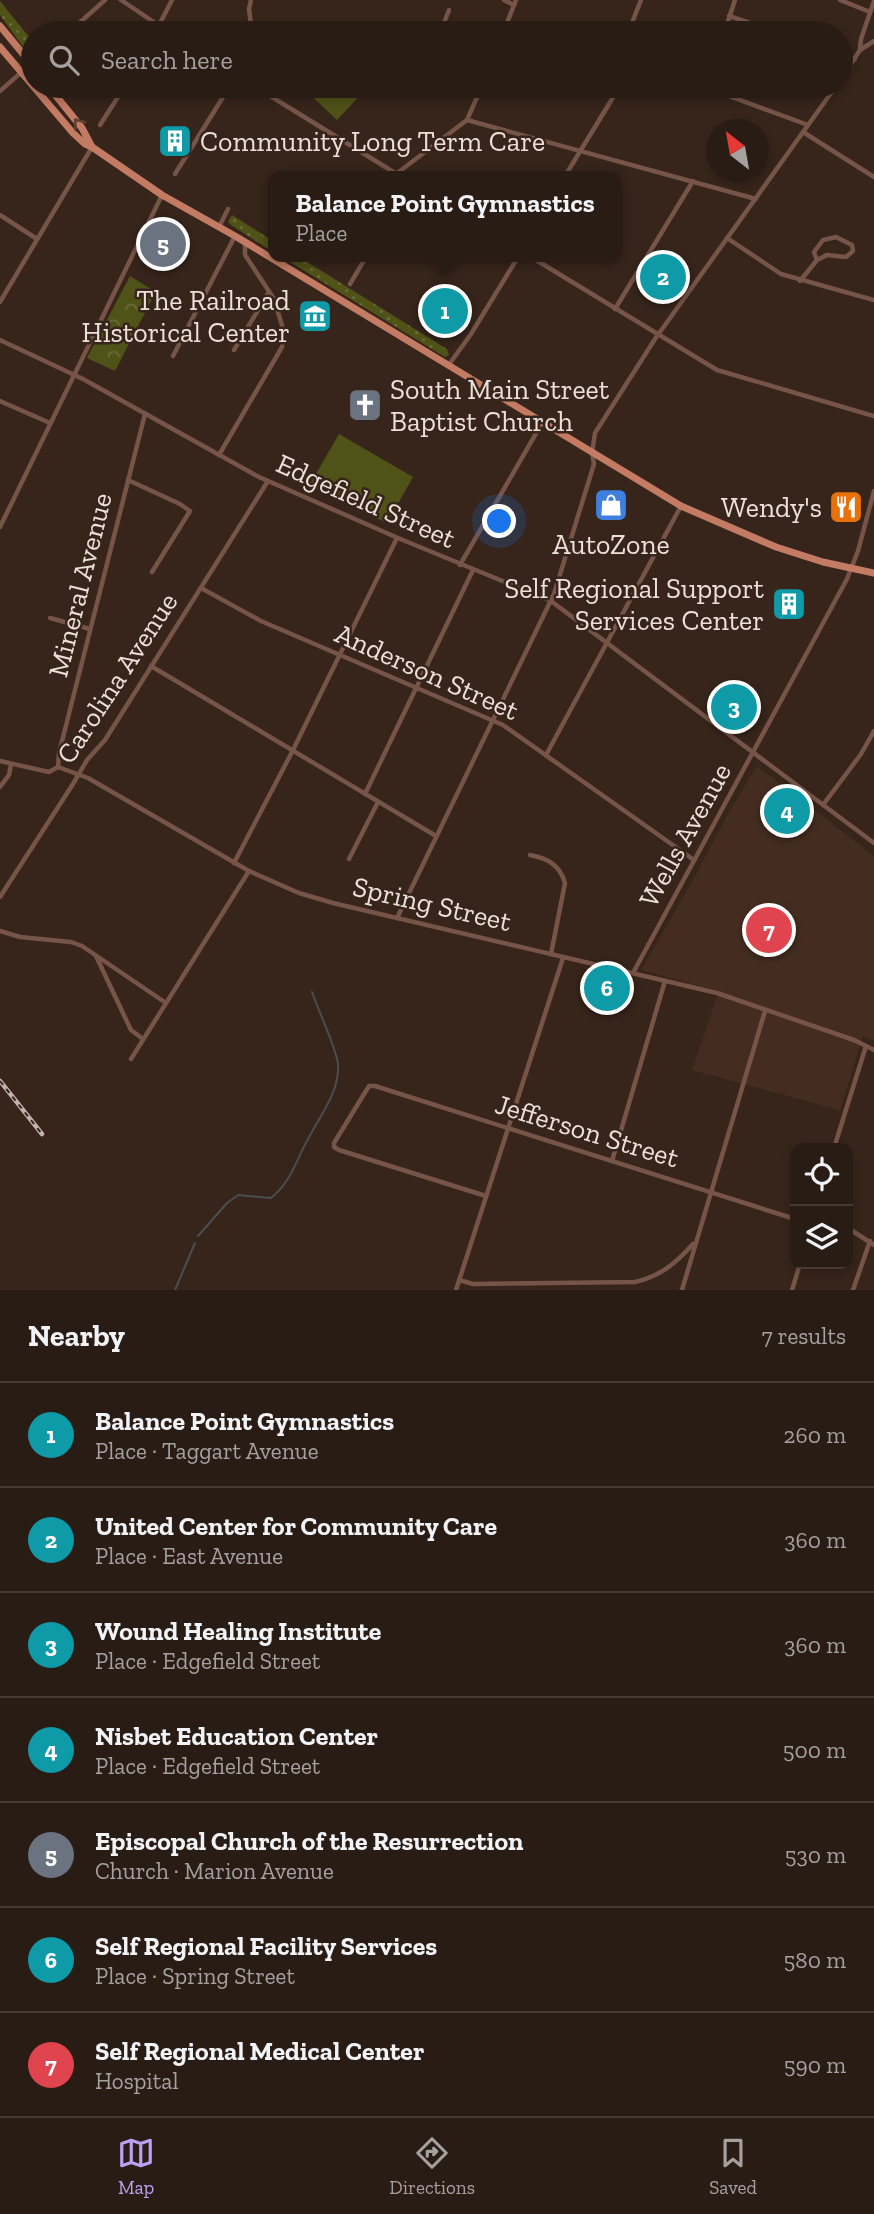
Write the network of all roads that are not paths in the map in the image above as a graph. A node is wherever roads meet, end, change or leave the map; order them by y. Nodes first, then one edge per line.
1 (105, 0) edge
2 (121, 0) edge
3 (172, 0) edge
4 (251, 0) edge
5 (504, 0) edge
6 (641, 0) edge
7 (735, 0) edge
8 (839, 0) edge
9 (874, 1) edge
10 (515, 2) edge
11 (449, 10) dead end
12 (870, 12) junction
13 (729, 16) junction
14 (81, 21) edge
15 (152, 21) edge
16 (162, 21) edge
17 (250, 21) edge
18 (445, 21) edge
19 (508, 21) edge
20 (633, 21) edge
21 (728, 21) edge
22 (744, 21) edge
23 (0, 26) edge
24 (874, 40) edge
25 (0, 47) edge
26 (860, 50) junction
27 (21, 55) edge
28 (855, 59) joint
29 (21, 61) edge
30 (853, 62) edge
31 (21, 73) edge
32 (0, 91) edge
33 (50, 98) edge
34 (58, 98) edge
35 (117, 98) edge
36 (222, 98) edge
37 (273, 98) edge
38 (475, 98) edge
39 (613, 98) edge
40 (736, 98) edge
41 (827, 98) edge
42 (467, 120) junction
43 (100, 125) dead end
44 (808, 125) junction
45 (803, 132) junction
46 (92, 147) junction
47 (581, 150) junction
48 (392, 171) edge
49 (403, 171) edge
50 (568, 171) edge
51 (175, 174) dead end
52 (874, 177) edge
53 (693, 181) junction
54 (162, 195) junction
55 (755, 199) junction
56 (228, 209) dead end
57 (0, 215) edge
58 (219, 227) junction
59 (235, 236) junction
60 (727, 238) junction
61 (37, 239) junction
62 (245, 242) junction
63 (268, 256) edge
64 (817, 260) junction
65 (277, 262) edge
66 (363, 262) edge
67 (514, 262) edge
68 (539, 262) edge
69 (800, 281) junction
70 (350, 284) dead end
71 (269, 291) junction
72 (874, 300) edge
73 (0, 302) edge
74 (615, 309) junction
75 (658, 335) junction
76 (0, 340) edge
77 (234, 350) dead end
78 (173, 356) dead end
79 (448, 367) junction
80 (74, 374) junction
81 (0, 401) edge
82 (145, 414) junction
83 (874, 416) edge
84 (50, 423) junction
85 (542, 423) junction
86 (592, 453) junction
87 (219, 455) junction
88 (128, 480) junction
89 (268, 481) junction
90 (874, 491) edge
91 (681, 506) junction
92 (0, 527) edge
93 (398, 538) junction
94 (460, 565) junction
95 (851, 568) junction
96 (473, 570) junction
97 (152, 572) dead end
98 (874, 573) edge
99 (201, 587) junction
100 (551, 601) junction
101 (50, 618) dead end
102 (90, 629) junction
103 (607, 643) junction
104 (340, 656) junction
105 (151, 666) junction
106 (415, 688) junction
107 (492, 721) junction
108 (874, 731) edge
109 (292, 752) junction
110 (754, 753) junction
111 (546, 755) junction
112 (0, 761) edge
113 (11, 764) junction
114 (58, 767) junction
115 (78, 774) junction
116 (0, 787) edge
117 (365, 794) junction
118 (378, 802) junction
119 (822, 805) junction
120 (436, 836) junction
121 (874, 843) edge
122 (530, 855) dead end
123 (349, 859) dead end
124 (694, 860) junction
125 (234, 863) junction
126 (249, 871) junction
127 (0, 897) edge
128 (397, 918) junction
129 (0, 931) edge
130 (551, 954) junction
131 (96, 955) junction
132 (563, 957) junction
133 (633, 974) junction
134 (665, 981) junction
135 (166, 1003) junction
136 (765, 1011) junction
137 (143, 1039) junction
138 (866, 1046) junction
139 (874, 1050) edge
140 (131, 1059) dead end
141 (508, 1129) junction
142 (836, 1143) edge
143 (612, 1161) junction
144 (711, 1192) junction
145 (486, 1196) junction
146 (790, 1217) edge
147 (853, 1231) edge
148 (695, 1243) junction
149 (872, 1243) edge
150 (798, 1269) edge
151 (459, 1280) junction
152 (456, 1290) edge
153 (682, 1290) edge
154 (792, 1290) edge
155 (853, 1290) edge

1 - 14 street
2 - 15 street
3 - 16 street
4 - 17 street
5 - 10 street
6 - 20 street
7 - 13 street
8 - 12 street
9 - 12 street
10 - 19 street
11 - 18 street
12 - 26 street
13 - 21 street
13 - 22 street
23 - 27 main road
24 - 26 street
25 - 29 main road
26 - 28 street
28 - 30 street
31 - 32 street
33 - 46 main road
46 -> 34 main road
35 - 43 street
36 - 51 street
37 - 48 street
38 - 42 street
39 - 47 street
40 - 44 street
41 - 44 street
42 - 47 street
42 - 49 street
44 - 45 street
45 - 52 street
45 - 55 street
46 - 54 main road
46 - 61 street
47 - 50 street
47 - 53 street
53 - 55 street
53 - 74 street
54 - 58 main road
54 - 80 street
55 - 60 street
56 - 58 street
57 - 61 street
58 - 59 main road
59 - 62 main road
59 - 78 street
60 - 69 street
60 - 75 street
61 - 73 street
62 - 63 main road
62 - 71 street
64 - 64 street
64 - 69 street
65 - 79 main road
66 - 70 street
67 - 79 street
68 - 74 street
69 - 72 street
71 - 77 street
71 - 87 street
74 - 75 street
75 - 83 street
75 - 86 street
76 - 80 street, Edgefield Street
79 - 85 main road
80 - 82 street, Edgefield Street
80 - 84 street
81 - 84 street
82 - 87 street, Edgefield Street
82 - 88 street, Mineral Avenue
84 - 92 street
85 - 86 main road
85 - 94 street
86 - 91 main road
86 - 100 street
87 - 89 street, Edgefield Street
88 - 97 street
88 - 102 street, Mineral Avenue
89 - 93 street, Edgefield Street
89 - 99 street, Carolina Avenue
90 - 95 street, Wells Avenue
91 - 95 main road
91 - 103 street
93 - 94 street, Edgefield Street
93 - 104 street
94 - 96 street, Edgefield Street
95 - 98 main road
95 - 110 street, Wells Avenue
96 - 100 street, Edgefield Street
96 - 106 street
99 - 104 street, Anderson Street
99 - 105 street, Carolina Avenue
100 - 103 street, Edgefield Street
100 - 107 street
101 - 102 street
102 - 114 street, Mineral Avenue
103 - 110 street, Edgefield Street
103 - 111 street
104 - 106 street, Anderson Street
104 - 109 street
105 - 109 street
105 - 115 street, Carolina Avenue
106 - 107 street, Anderson Street
106 - 117 street
107 - 111 street, Anderson Street
107 - 120 street
108 - 119 street
109 - 117 street
109 - 125 street
110 - 119 street, Edgefield Street
110 - 124 street, Wells Avenue
111 - 124 street, Anderson Street
112 - 113 street, Spring Street
113 - 114 street, Spring Street
113 - 116 street
114 - 115 street, Spring Street
115 - 125 street, Spring Street
115 - 127 street, Carolina Avenue
117 - 118 street
118 - 120 street
118 - 123 street
119 - 121 street, Edgefield Street
120 - 128 street
122 - 130 street
124 - 133 street, Wells Avenue
125 - 126 street, Spring Street
126 - 128 street, Spring Street
126 - 135 street
128 - 130 street, Spring Street
129 - 131 street
130 - 132 street, Spring Street
131 - 135 street
131 - 137 street
132 - 133 street, Spring Street
132 - 141 street
133 - 134 street, Spring Street
134 - 136 street, Spring Street
134 - 143 street
135 - 137 street
136 - 138 street, Spring Street
136 - 144 street
137 - 140 street
138 - 139 street, Spring Street
138 - 142 street
141 - 143 street, Jefferson Street
141 - 145 street
141 - 145 street, Jefferson Street
143 - 144 street, Jefferson Street
144 - 146 street, Jefferson Street
144 - 148 street
145 - 151 street
147 - 149 street
148 - 151 street
148 - 153 street
149 - 155 street
150 - 154 street
151 - 152 street

